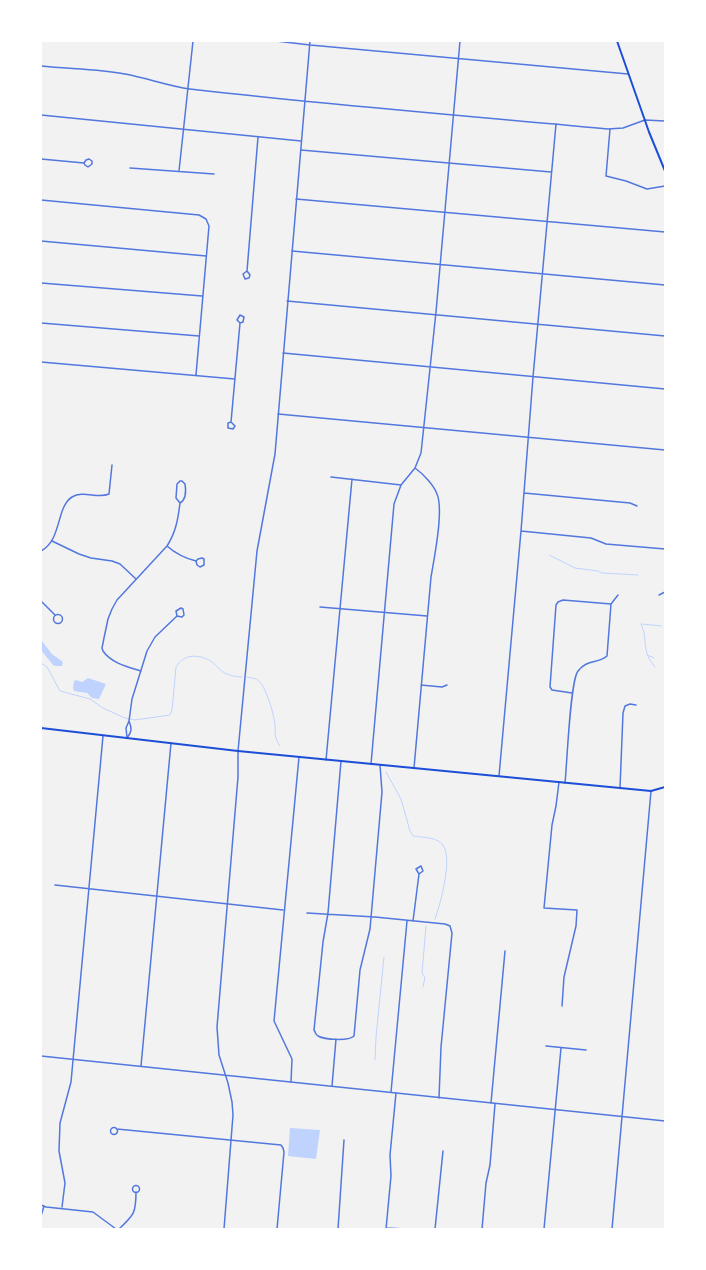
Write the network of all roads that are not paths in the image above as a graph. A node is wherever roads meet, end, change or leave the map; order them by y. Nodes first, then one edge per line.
1 (193, 41) edge
2 (276, 41) edge
3 (310, 41) edge
4 (460, 41) edge
5 (617, 41) edge
6 (310, 45) junction
7 (458, 59) junction
8 (41, 66) edge
9 (628, 74) junction
10 (188, 89) junction
11 (305, 102) junction
12 (41, 115) edge
13 (453, 115) junction
14 (645, 120) junction
15 (665, 121) edge
16 (556, 124) junction
17 (610, 129) junction
18 (183, 130) junction
19 (258, 137) junction
20 (301, 141) junction
21 (301, 150) junction
22 (41, 159) edge
23 (84, 163) dead end
24 (450, 163) junction
25 (130, 168) dead end
26 (179, 171) junction
27 (665, 171) edge
28 (551, 172) junction
29 (214, 174) dead end
30 (665, 186) edge
31 (296, 199) junction
32 (41, 200) edge
33 (445, 213) junction
34 (547, 222) junction
35 (665, 232) edge
36 (41, 241) edge
37 (292, 251) junction
38 (206, 256) junction
39 (440, 265) junction
40 (247, 271) dead end
41 (542, 274) junction
42 (41, 282) edge
43 (665, 285) edge
44 (202, 296) junction
45 (287, 301) junction
46 (436, 315) junction
47 (41, 323) edge
48 (240, 323) dead end
49 (538, 325) junction
50 (199, 336) junction
51 (665, 336) edge
52 (283, 353) junction
53 (41, 362) edge
54 (430, 367) junction
55 (196, 375) junction
56 (533, 376) junction
57 (235, 379) junction
58 (665, 389) edge
59 (278, 414) junction
60 (231, 422) dead end
61 (424, 428) junction
62 (527, 438) junction
63 (665, 450) edge
64 (112, 465) dead end
65 (415, 468) junction
66 (332, 477) dead end
67 (352, 479) junction
68 (401, 485) junction
69 (524, 493) junction
70 (180, 502) junction
71 (637, 506) dead end
72 (521, 532) junction
73 (52, 541) junction
74 (167, 546) junction
75 (665, 549) edge
76 (41, 551) edge
77 (196, 561) junction
78 (136, 579) junction
79 (665, 592) edge
80 (618, 595) dead end
81 (659, 595) dead end
82 (41, 601) edge
83 (611, 604) junction
84 (320, 607) dead end
85 (340, 608) junction
86 (384, 613) junction
87 (55, 615) junction
88 (177, 616) junction
89 (427, 616) junction
90 (141, 670) junction
91 (421, 685) junction
92 (447, 685) dead end
93 (573, 693) junction
94 (636, 705) dead end
95 (129, 721) junction
96 (41, 728) edge
97 (103, 736) junction
98 (127, 738) junction
99 (171, 743) junction
100 (238, 751) junction
101 (299, 757) junction
102 (326, 760) junction
103 (341, 761) junction
104 (371, 764) junction
105 (380, 765) junction
106 (414, 768) junction
107 (499, 776) junction
108 (559, 782) junction
109 (565, 783) junction
110 (665, 787) edge
111 (620, 788) junction
112 (650, 791) junction
113 (419, 874) dead end
114 (54, 885) dead end
115 (88, 889) junction
116 (158, 896) junction
117 (226, 904) junction
118 (284, 910) junction
119 (307, 913) dead end
120 (328, 913) junction
121 (371, 917) junction
122 (407, 920) junction
123 (414, 921) junction
124 (505, 951) dead end
125 (562, 1006) dead end
126 (336, 1039) junction
127 (546, 1046) dead end
128 (561, 1048) junction
129 (586, 1050) dead end
130 (41, 1056) edge
131 (73, 1059) junction
132 (141, 1066) junction
133 (225, 1075) junction
134 (290, 1082) junction
135 (332, 1086) junction
136 (391, 1093) junction
137 (396, 1093) junction
138 (439, 1098) junction
139 (491, 1103) junction
140 (495, 1104) junction
141 (555, 1110) junction
142 (622, 1116) junction
143 (665, 1121) edge
144 (117, 1129) dead end
145 (232, 1140) junction
146 (344, 1140) dead end
147 (443, 1151) dead end
148 (136, 1192) dead end
149 (42, 1205) edge
150 (62, 1207) junction
151 (41, 1216) edge
152 (386, 1228) edge
153 (117, 1229) edge
154 (224, 1229) edge
155 (277, 1229) edge
156 (338, 1229) edge
157 (406, 1229) edge
158 (434, 1229) edge
159 (482, 1229) edge
160 (544, 1229) edge
161 (612, 1229) edge

1 - 10 street
2 - 6 street
3 - 6 street
4 - 7 street
5 - 9 main road
6 - 7 street
6 - 11 street
7 - 9 street
7 - 13 street
8 - 10 street
9 - 14 main road
10 - 11 street
10 - 18 street
11 - 13 street
11 - 20 street
12 - 18 street
13 - 16 street
13 - 24 street
14 - 15 street
14 - 17 street
14 - 27 main road
16 - 17 street
16 - 28 street
17 - 30 street
18 - 19 street
18 - 26 street
19 - 20 street
19 - 40 street
20 - 21 street
21 - 24 street
21 - 31 street
22 - 23 street
24 - 28 street
24 - 33 street
25 - 26 street
26 - 29 street
28 - 34 street
31 - 33 street
31 - 37 street
32 - 38 street
33 - 34 street
33 - 39 street
34 - 35 street
34 - 41 street
36 - 38 street
37 - 39 street
37 - 45 street
38 - 44 street
39 - 41 street
39 - 46 street
41 - 43 street
41 - 49 street
42 - 44 street
44 - 50 street
45 - 46 street
45 - 52 street
46 - 49 street
46 - 54 street
47 - 50 street
48 - 57 street
49 - 51 street
49 - 56 street
50 - 55 street
52 - 54 street
52 - 59 street
53 - 55 street
54 - 56 street
54 - 61 street
55 - 57 street
56 - 58 street
56 - 62 street
57 - 60 street
59 - 61 street
59 - 100 street
61 - 62 street
61 - 65 street
62 - 63 street
62 - 69 street
64 - 73 street
65 - 68 street
65 - 89 street
66 - 67 street
67 - 68 street
67 - 85 street
68 - 86 street
69 - 71 street
69 - 72 street
70 - 70 street
70 - 74 street
72 - 75 street
72 - 107 street
73 - 76 street
73 - 78 street
74 - 77 street
74 - 78 street
77 - 77 street
78 - 90 street
79 - 81 street
80 - 83 street
82 - 87 street
83 - 93 street
83 - 93 street
84 - 85 street
85 - 86 street
85 - 102 street
86 - 89 street
86 - 104 street
87 - 87 street
88 - 88 street
88 - 90 street
89 - 91 street
90 - 95 street
91 - 92 street
91 - 106 street
93 - 109 street
94 - 111 street
95 - 98 street
95 - 98 street
96 - 97 main road
97 - 98 main road
97 - 115 street
98 - 99 main road
99 - 100 main road
99 - 116 street
100 - 101 main road
100 - 117 street
101 - 102 main road
101 - 118 street
102 - 103 main road
103 - 104 main road
103 - 120 street
104 - 105 main road
105 - 106 main road
105 - 121 street
106 - 107 main road
107 - 108 main road
108 - 109 main road
108 - 125 street
109 - 111 main road
110 - 112 main road
111 - 112 main road
112 - 142 street
113 - 123 street
114 - 115 street
115 - 116 street
115 - 131 street
116 - 117 street
116 - 132 street
117 - 118 street
117 - 133 street
118 - 134 street
119 - 120 street
120 - 121 street
120 - 126 street
121 - 122 street
121 - 126 street
122 - 123 street
122 - 136 street
123 - 138 street
124 - 139 street
126 - 135 street
127 - 128 street
128 - 129 street
128 - 141 street
130 - 131 street
131 - 132 street
131 - 150 street
132 - 133 street
133 - 134 street
133 - 145 street
134 - 135 street
135 - 136 street
136 - 137 street
137 - 138 street
137 - 152 street
138 - 139 street
139 - 140 street
140 - 141 street
140 - 159 street
141 - 142 street
141 - 160 street
142 - 143 street
142 - 161 street
144 - 145 street
145 - 154 street
145 - 155 street
146 - 156 street
147 - 158 street
148 - 153 street
149 - 150 street
149 - 151 street
150 - 153 street
152 - 157 street

